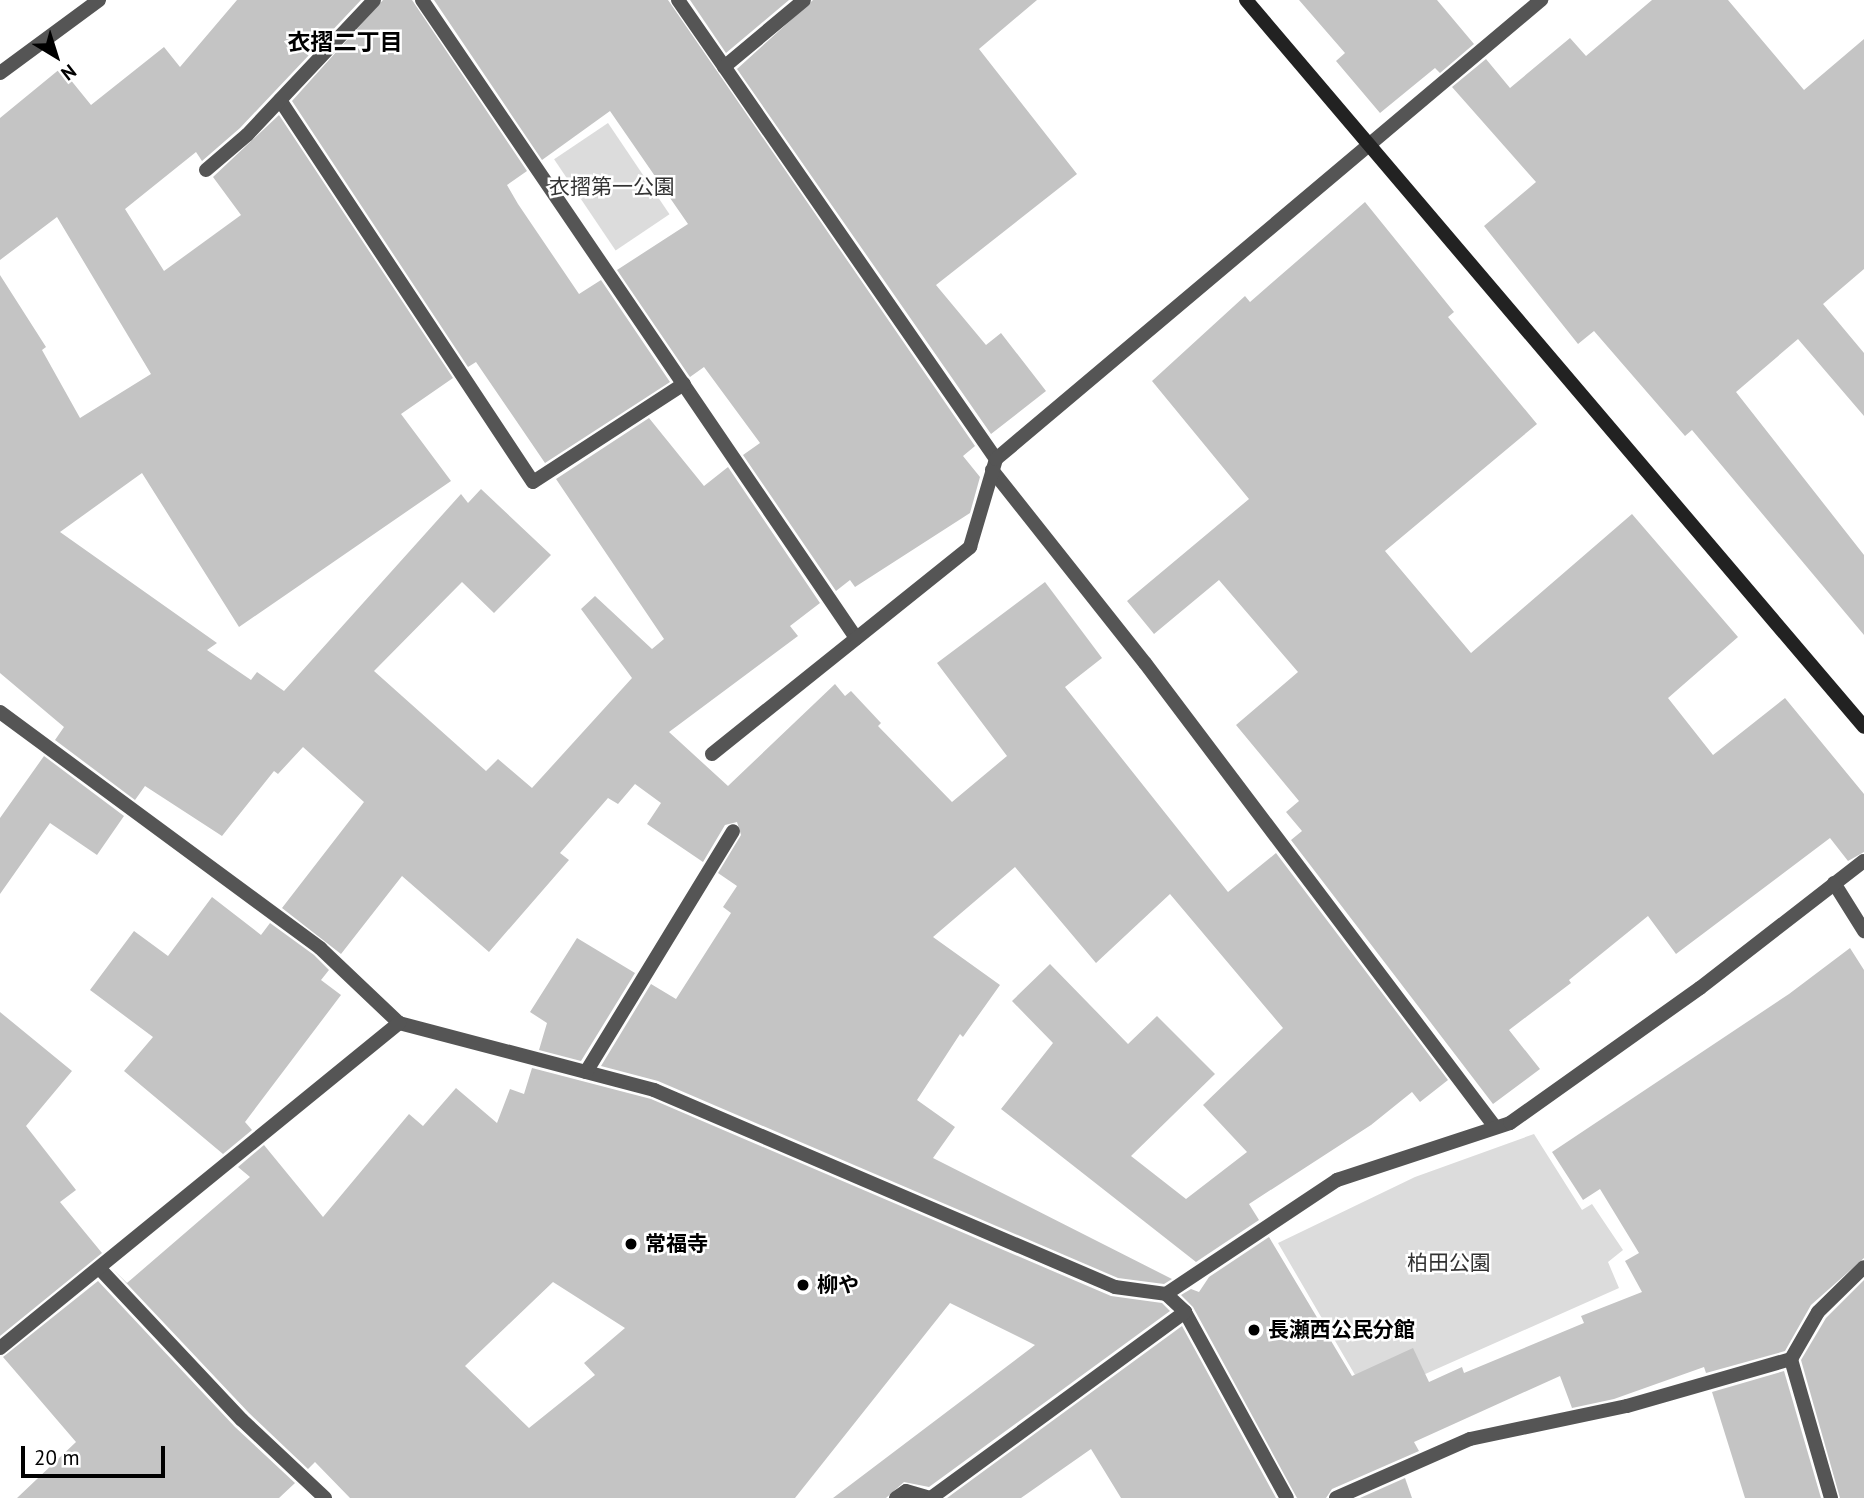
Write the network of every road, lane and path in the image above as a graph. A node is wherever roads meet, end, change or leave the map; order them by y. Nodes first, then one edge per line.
1 (99, 0) edge
2 (374, 0) edge
3 (422, 0) edge
4 (678, 0) edge
5 (804, 0) edge
6 (1246, 0) edge
7 (1541, 0) edge
8 (724, 67) junction
9 (0, 74) edge
10 (280, 100) junction
11 (1370, 147) junction
12 (206, 170) dead end
13 (684, 384) junction
14 (994, 465) junction
15 (856, 638) junction
16 (0, 712) edge
17 (1864, 727) edge
18 (712, 754) dead end
19 (733, 831) dead end
20 (1864, 861) edge
21 (1834, 883) junction
22 (1864, 931) edge
23 (399, 1023) junction
24 (586, 1072) junction
25 (1495, 1127) junction
26 (1864, 1267) edge
27 (100, 1269) junction
28 (1166, 1294) junction
29 (1185, 1312) junction
30 (0, 1348) edge
31 (1791, 1359) junction
32 (325, 1498) edge
33 (896, 1498) edge
34 (931, 1498) edge
35 (1287, 1498) edge
36 (1336, 1498) edge
37 (1831, 1498) edge

1 - 9 street
2 - 10 street
3 - 13 street
4 - 8 street
5 - 8 street
6 - 11 street
7 - 11 street
8 - 14 street
10 - 12 street
10 - 13 street
11 - 14 street
11 - 17 street
13 - 15 street
14 - 15 street
14 - 25 street
15 - 18 street
16 - 23 street
19 - 24 street
20 - 21 street
21 - 22 street
21 - 25 street
23 - 24 street
23 - 27 street
24 - 28 street
25 - 28 street
26 - 31 street
27 - 30 street
27 - 32 street
28 - 29 street
29 - 34 street
29 - 35 street
31 - 36 street
31 - 37 street
33 - 34 street

